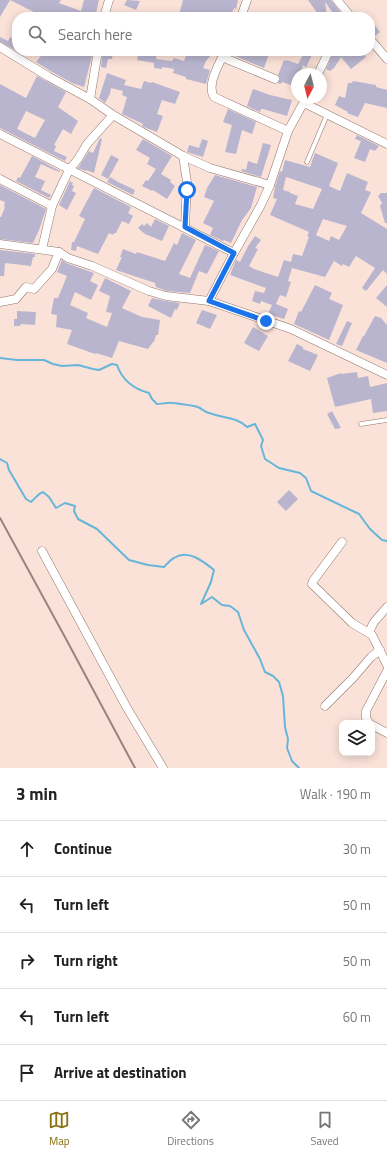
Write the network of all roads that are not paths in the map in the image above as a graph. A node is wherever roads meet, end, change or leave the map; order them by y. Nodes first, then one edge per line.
1 (109, 0) edge
2 (247, 0) edge
3 (337, 0) edge
4 (105, 12) edge
5 (243, 12) edge
6 (346, 12) edge
7 (375, 44) edge
8 (0, 48) edge
9 (12, 55) edge
10 (14, 56) edge
11 (97, 56) edge
12 (223, 56) edge
13 (228, 56) edge
14 (327, 56) edge
15 (386, 56) edge
16 (321, 68) edge
17 (275, 79) dead end
18 (90, 99) junction
19 (303, 104) edge
20 (310, 104) edge
21 (113, 115) junction
22 (327, 115) junction
23 (288, 131) junction
24 (0, 134) edge
25 (387, 144) edge
26 (183, 156) junction
27 (307, 162) dead end
28 (69, 170) junction
29 (0, 179) edge
30 (270, 185) junction
31 (52, 206) junction
32 (185, 227) junction
33 (0, 244) edge
34 (42, 249) junction
35 (59, 252) junction
36 (234, 253) junction
37 (209, 301) junction
38 (0, 302) edge
39 (387, 375) edge
40 (387, 420) edge
41 (361, 424) dead end
42 (342, 542) dead end
43 (42, 551) dead end
44 (387, 607) edge
45 (369, 632) junction
46 (380, 650) junction
47 (387, 665) edge
48 (387, 671) edge
49 (325, 706) dead end
50 (367, 720) edge
51 (375, 727) edge
52 (387, 733) edge
53 (163, 768) edge

1 - 4 street
2 - 5 street
3 - 6 street
7 - 15 street
8 - 9 street
10 - 18 street
11 - 18 street
12 - 23 street
13 - 17 street
14 - 16 street
18 - 21 street
19 - 23 street
20 - 22 street
21 - 26 street
21 - 28 street
22 - 25 street
22 - 27 lane
23 - 30 street
24 - 28 street
26 - 30 street
26 - 32 street
28 - 31 street
28 - 32 street
29 - 31 street
30 - 36 street
31 - 34 street
32 - 36 street
33 - 34 street
34 - 35 street
35 - 37 street
35 - 38 street
36 - 37 street
37 - 39 street
40 - 41 lane
42 - 45 street
43 - 53 street
44 - 45 street
45 - 46 street
46 - 47 street
46 - 49 street
48 - 50 street
51 - 52 street

